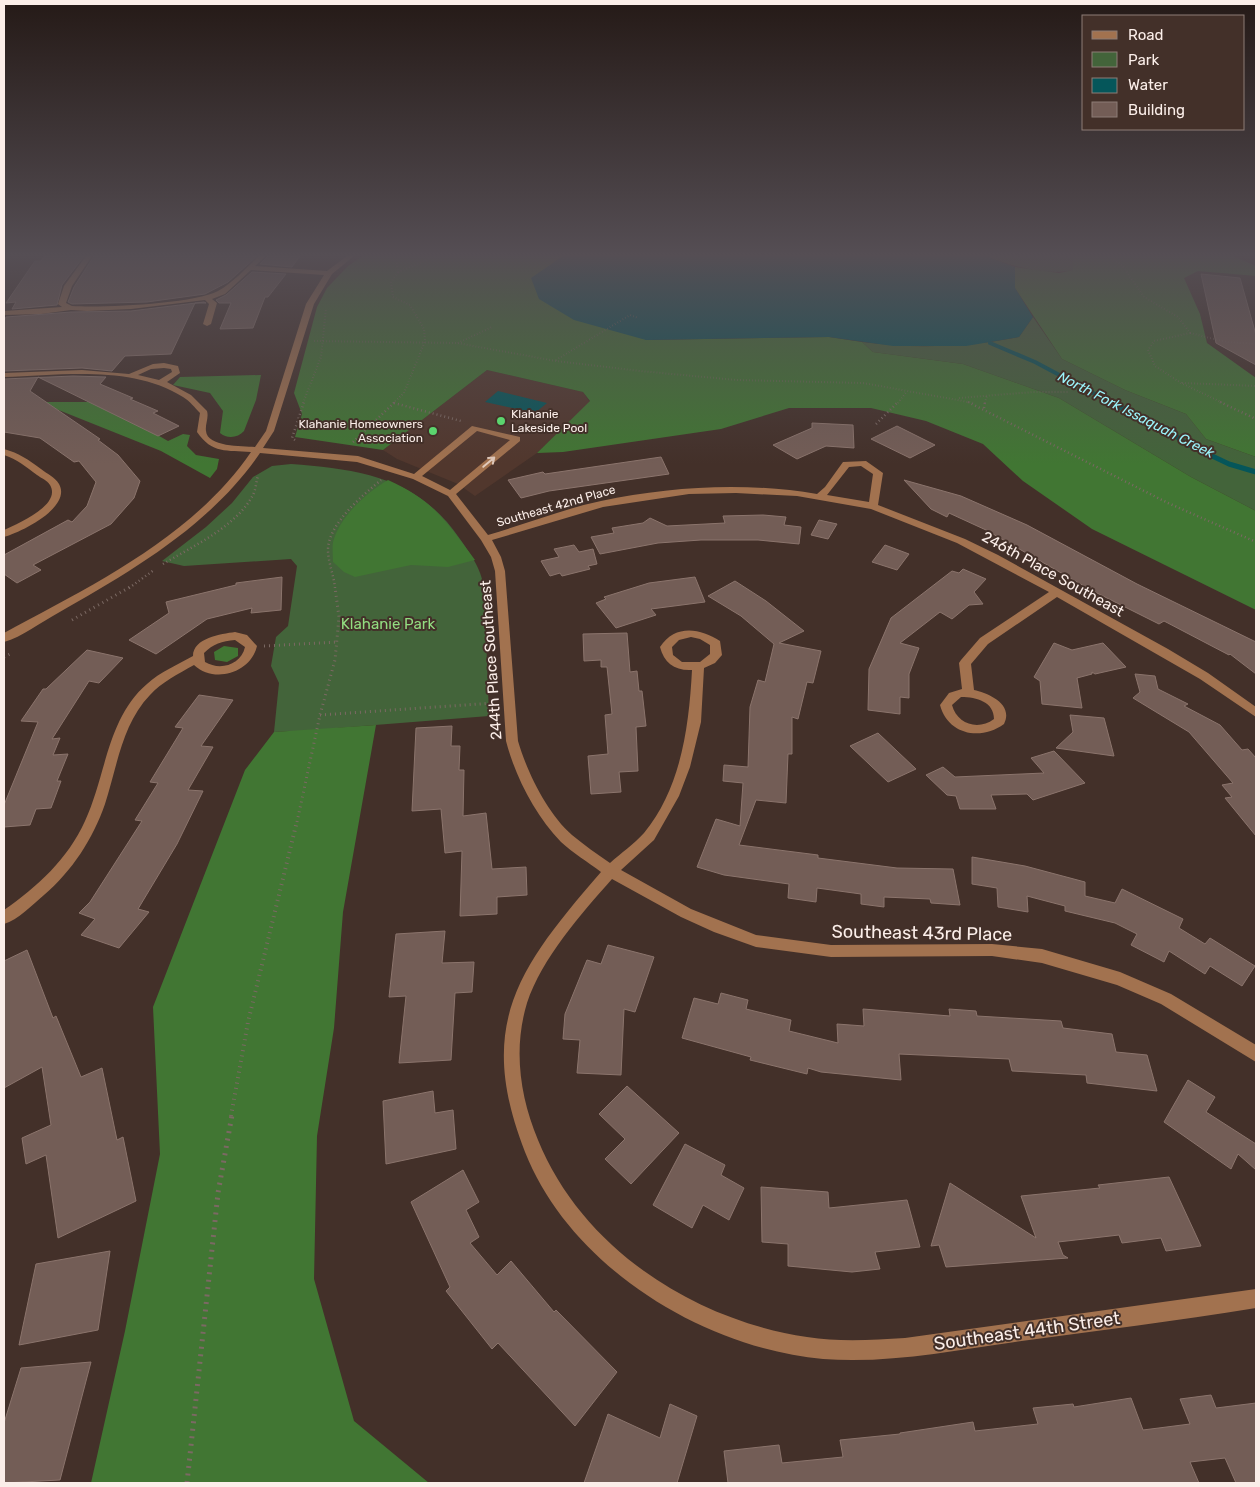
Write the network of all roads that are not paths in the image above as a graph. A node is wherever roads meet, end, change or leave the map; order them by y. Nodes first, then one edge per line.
1 (304, 325) edge
2 (4, 375) edge
3 (132, 375) junction
4 (158, 384) junction
5 (259, 450) junction
6 (4, 452) edge
7 (416, 477) junction
8 (451, 494) junction
9 (820, 496) junction
10 (874, 506) junction
11 (4, 534) edge
12 (486, 539) junction
13 (1056, 593) junction
14 (4, 638) edge
15 (197, 659) junction
16 (698, 667) dead end
17 (968, 693) dead end
18 (1256, 713) edge
19 (610, 871) junction
20 (4, 918) edge
21 (1256, 1054) edge
22 (1256, 1299) edge

1 - 5 street
2 - 3 street, 244th Place Southeast
3 - 4 street, 244th Place Southeast
3 - 4 street, 244th Place Southeast
4 - 5 street, 244th Place Southeast
5 - 7 street, 244th Place Southeast
5 - 14 street
6 - 11 street
7 - 8 street, 244th Place Southeast
8 -> 7 street
8 - 12 street, 244th Place Southeast
9 - 10 street, 246th Place Southeast
9 - 10 street
9 - 12 street, Southeast 42nd Place
10 - 13 street, 246th Place Southeast
12 - 19 street, 244th Place Southeast
13 - 17 street
13 - 18 street, 246th Place Southeast
15 - 15 street
15 - 20 street
16 - 19 street, Southeast 44th Street
19 - 21 street, Southeast 43rd Place
19 - 22 street, Southeast 44th Street

